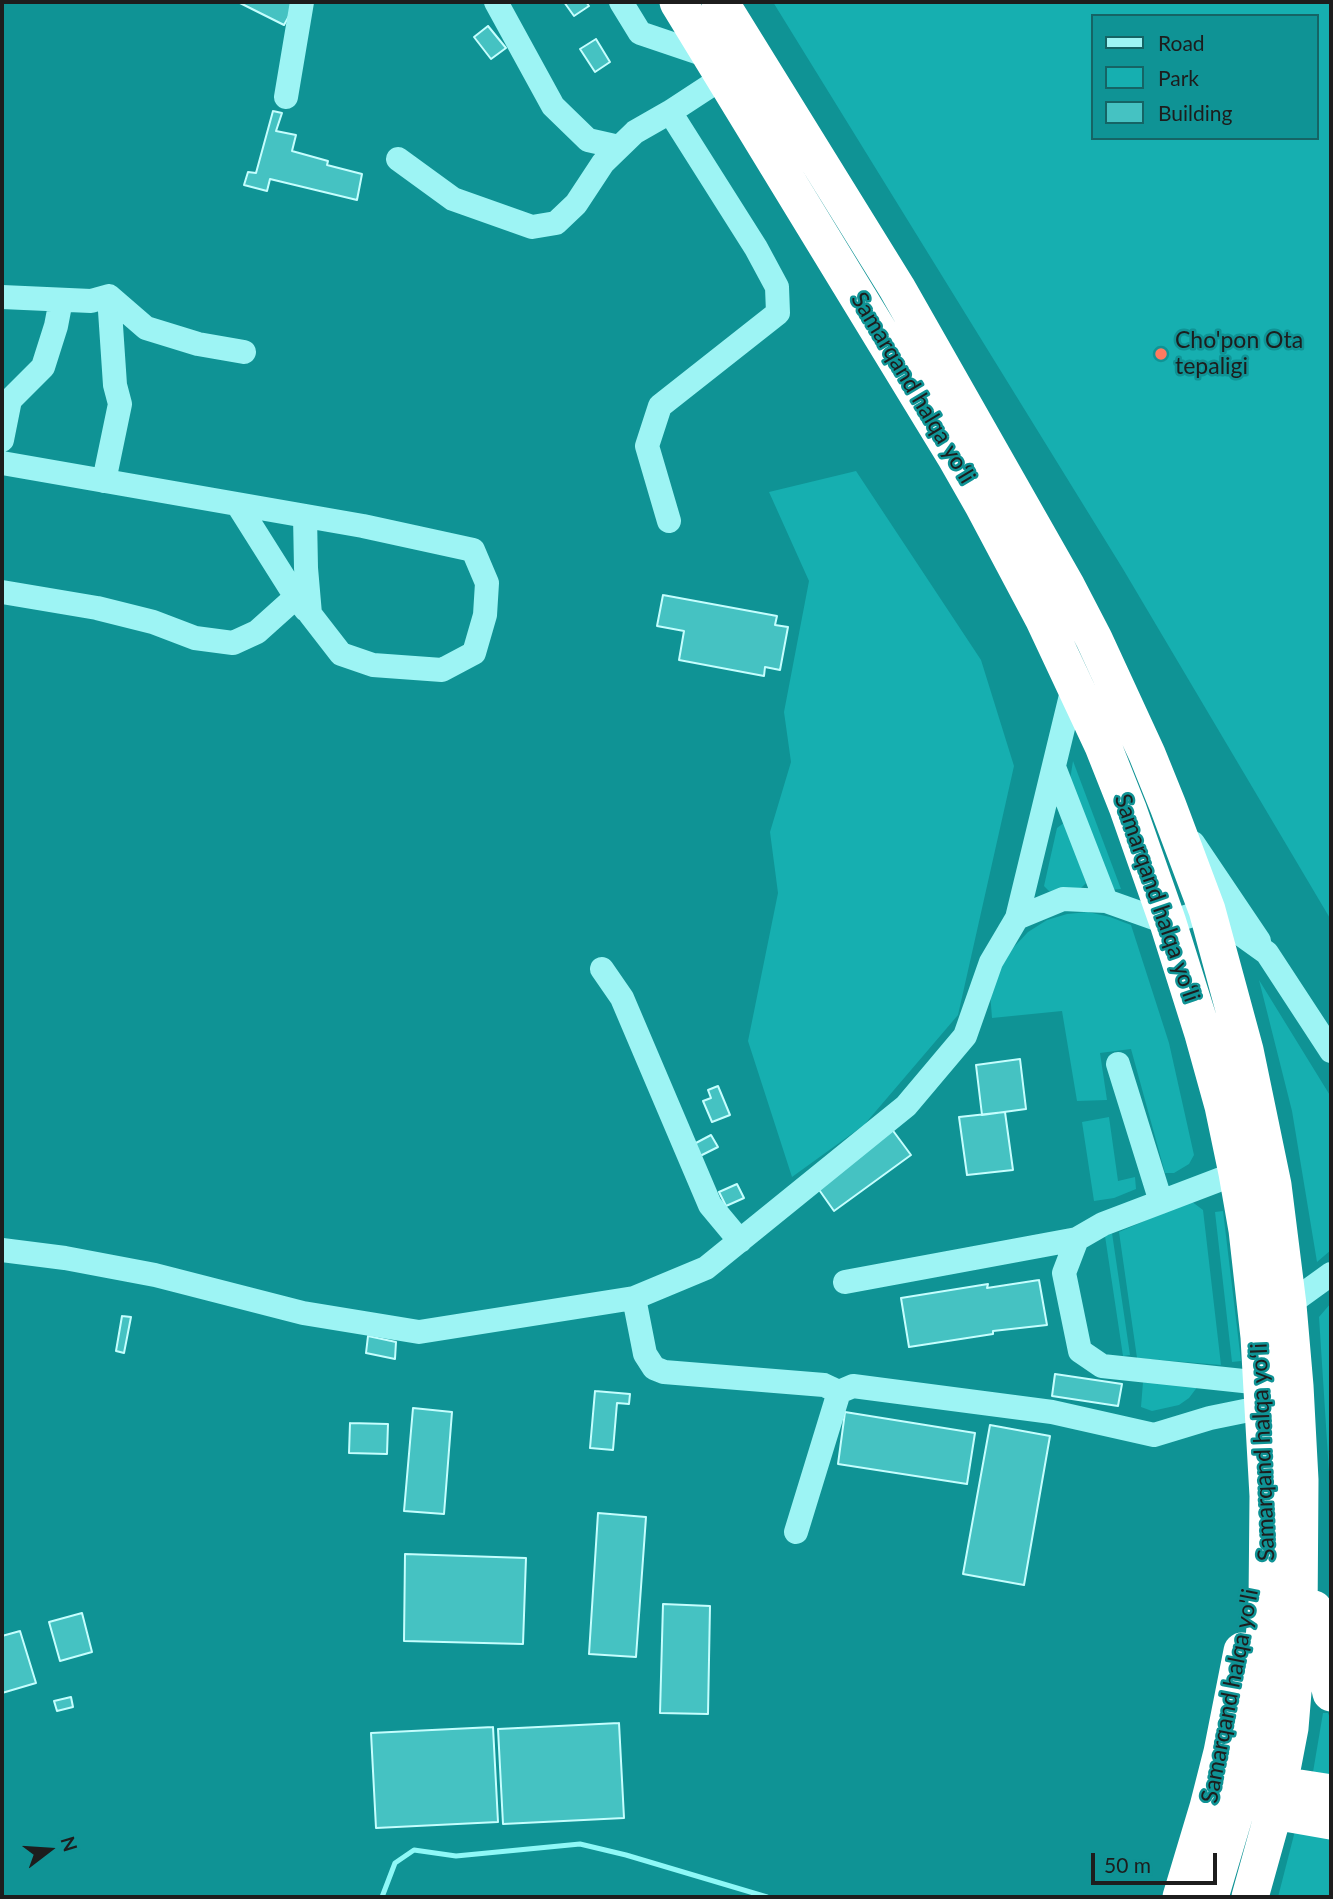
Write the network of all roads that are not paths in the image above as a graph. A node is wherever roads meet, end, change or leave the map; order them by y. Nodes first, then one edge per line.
1 (302, 2) edge
2 (496, 2) edge
3 (621, 2) edge
4 (678, 2) edge
5 (720, 2) edge
6 (719, 67) junction
7 (286, 97) dead end
8 (670, 112) junction
9 (619, 147) junction
10 (398, 159) dead end
11 (109, 296) junction
12 (2, 297) edge
13 (61, 299) junction
14 (244, 352) dead end
15 (2, 440) edge
16 (2, 463) edge
17 (104, 481) junction
18 (238, 505) junction
19 (305, 516) junction
20 (669, 521) dead end
21 (2, 592) edge
22 (303, 605) junction
23 (1074, 683) junction
24 (1054, 767) junction
25 (1168, 806) junction
26 (1106, 901) junction
27 (1207, 910) junction
28 (1017, 918) junction
29 (1168, 923) junction
30 (1267, 953) junction
31 (602, 969) dead end
32 (1331, 1051) edge
33 (1118, 1065) dead end
34 (1237, 1173) junction
35 (1161, 1202) junction
36 (1077, 1239) junction
37 (740, 1241) junction
38 (2, 1250) edge
39 (1331, 1274) edge
40 (845, 1282) dead end
41 (634, 1298) junction
42 (1288, 1305) junction
43 (839, 1392) junction
44 (1263, 1395) junction
45 (1300, 1480) junction
46 (796, 1532) dead end
47 (1331, 1693) edge
48 (1241, 1793) junction
49 (1331, 1793) edge
50 (1277, 1798) junction
51 (1331, 1821) edge
52 (1181, 1897) edge
53 (1210, 1897) edge
54 (1250, 1897) edge

1 - 7 street
2 - 9 street
3 - 6 street
4 - 6 highway, Samarqand halqa yoʻli
5 - 25 highway, Samarqand halqa yoʻli
6 - 8 street
6 - 23 highway, Samarqand halqa yoʻli
8 - 9 street
8 - 20 street
9 - 10 street
11 - 13 street
11 - 14 street
11 - 17 street
12 - 13 street
13 - 15 street
16 - 17 street
17 - 18 street
18 - 19 street
18 - 22 street
19 - 22 street
19 - 22 street
21 - 22 street
23 - 24 street
23 - 29 highway, Samarqand halqa yoʻli
24 - 26 street
24 - 28 street
25 - 27 highway, Samarqand halqa yoʻli
25 - 30 street
26 - 28 street
26 - 29 street
27 - 29 street
27 - 30 street
27 - 42 highway, Samarqand halqa yoʻli
28 - 37 street
29 - 34 highway, Samarqand halqa yoʻli
30 - 32 street
31 - 37 street
33 - 35 street
34 - 35 street
34 - 44 highway, Samarqand halqa yoʻli
35 - 36 street
36 - 40 street
36 - 44 street
37 - 41 street
38 - 41 street
39 - 42 street
41 - 43 street
42 - 45 highway, Samarqand halqa yoʻli
43 - 44 street
43 - 46 street
44 - 48 highway, Samarqand halqa yoʻli
44 - 52 highway, Samarqand halqa yo'li
45 - 47 highway
45 - 50 highway, Samarqand halqa yoʻli
48 - 50 highway
48 - 53 highway, Samarqand halqa yoʻli
49 - 50 highway
50 - 51 highway
50 - 54 highway, Samarqand halqa yoʻli

